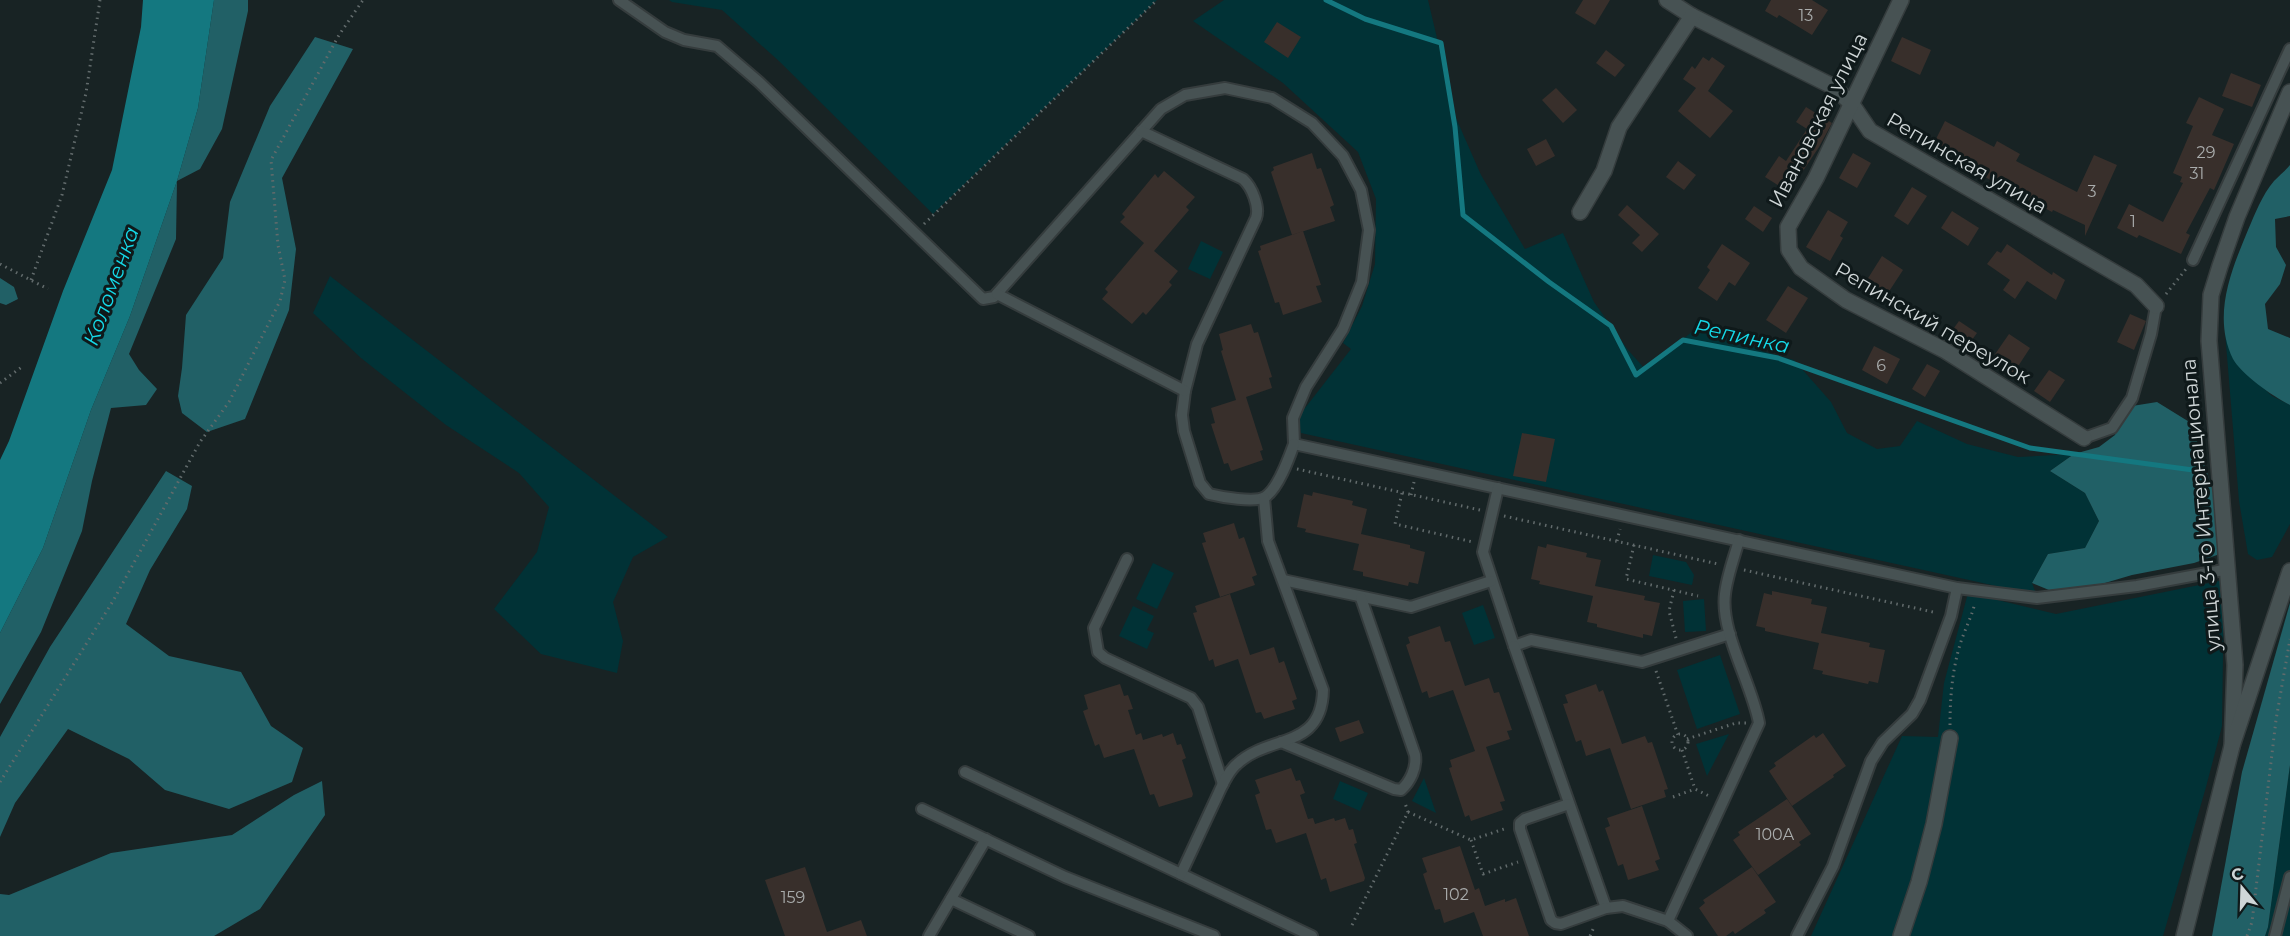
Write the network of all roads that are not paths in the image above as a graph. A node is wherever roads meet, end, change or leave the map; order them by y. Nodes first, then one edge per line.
1 (619, 0) edge
2 (1667, 0) edge
3 (1901, 0) edge
4 (1692, 16) junction
5 (2290, 49) edge
6 (2290, 93) edge
7 (1851, 103) junction
8 (1141, 131) junction
9 (1580, 212) dead end
10 (1788, 227) joint
11 (2193, 260) road end
12 (997, 294) junction
13 (2156, 306) joint
14 (1185, 391) junction
15 (2084, 438) joint
16 (1294, 444) junction
17 (1498, 488) junction
18 (1264, 498) junction
19 (1739, 540) junction
20 (1127, 559) dead end
21 (2229, 568) junction
22 (2290, 571) edge
23 (1283, 580) junction
24 (1491, 580) junction
25 (1957, 588) junction
26 (1361, 598) junction
27 (1730, 634) junction
28 (1514, 646) junction
29 (1950, 738) road end
30 (1281, 742) junction
31 (2232, 746) junction
32 (965, 772) dead end
33 (1223, 784) junction
34 (1569, 804) junction
35 (922, 809) dead end
36 (986, 839) junction
37 (1181, 874) junction
38 (2290, 877) edge
39 (951, 899) junction
40 (1606, 908) junction
41 (1668, 921) junction
42 (2276, 933) edge
43 (2290, 934) edge
44 (929, 936) edge
45 (1029, 936) edge
46 (1214, 936) edge
47 (1312, 936) edge
48 (1687, 936) edge
49 (1797, 936) edge
50 (1901, 936) edge
51 (2184, 936) edge

1 - 12 lane
2 - 4 street, Репинская улица
3 - 7 street, Ивановская улица
4 - 7 street, Репинская улица
4 - 9 street
5 - 11 lane
6 - 21 street, улица 3-го Интернационала
7 - 10 street, Ивановская улица
7 - 13 street, Репинская улица
8 - 12 lane
8 - 14 lane
8 - 16 lane
10 - 15 street, Репинский переулок
12 - 14 lane
13 - 15 lane
14 - 18 lane
16 - 17 lane
16 - 18 lane
17 - 19 lane
17 - 24 lane
18 - 23 lane
19 - 25 lane
19 - 27 lane
20 - 33 lane
21 - 25 lane
21 - 31 street, улица 3-го Интернационала
22 - 31 street
23 - 26 lane
23 - 30 lane
24 - 26 lane
24 - 28 lane
25 - 49 lane
26 - 30 lane
27 - 28 lane
27 - 41 lane
28 - 34 lane
29 - 50 street
30 - 33 lane
31 - 51 street
32 - 37 lane
33 - 37 lane
34 - 40 lane
34 - 40 lane
35 - 36 lane
36 - 39 lane
36 - 46 lane
37 - 47 lane
38 - 42 lane
39 - 44 lane
39 - 45 lane
40 - 41 lane
41 - 48 lane
42 - 43 lane

